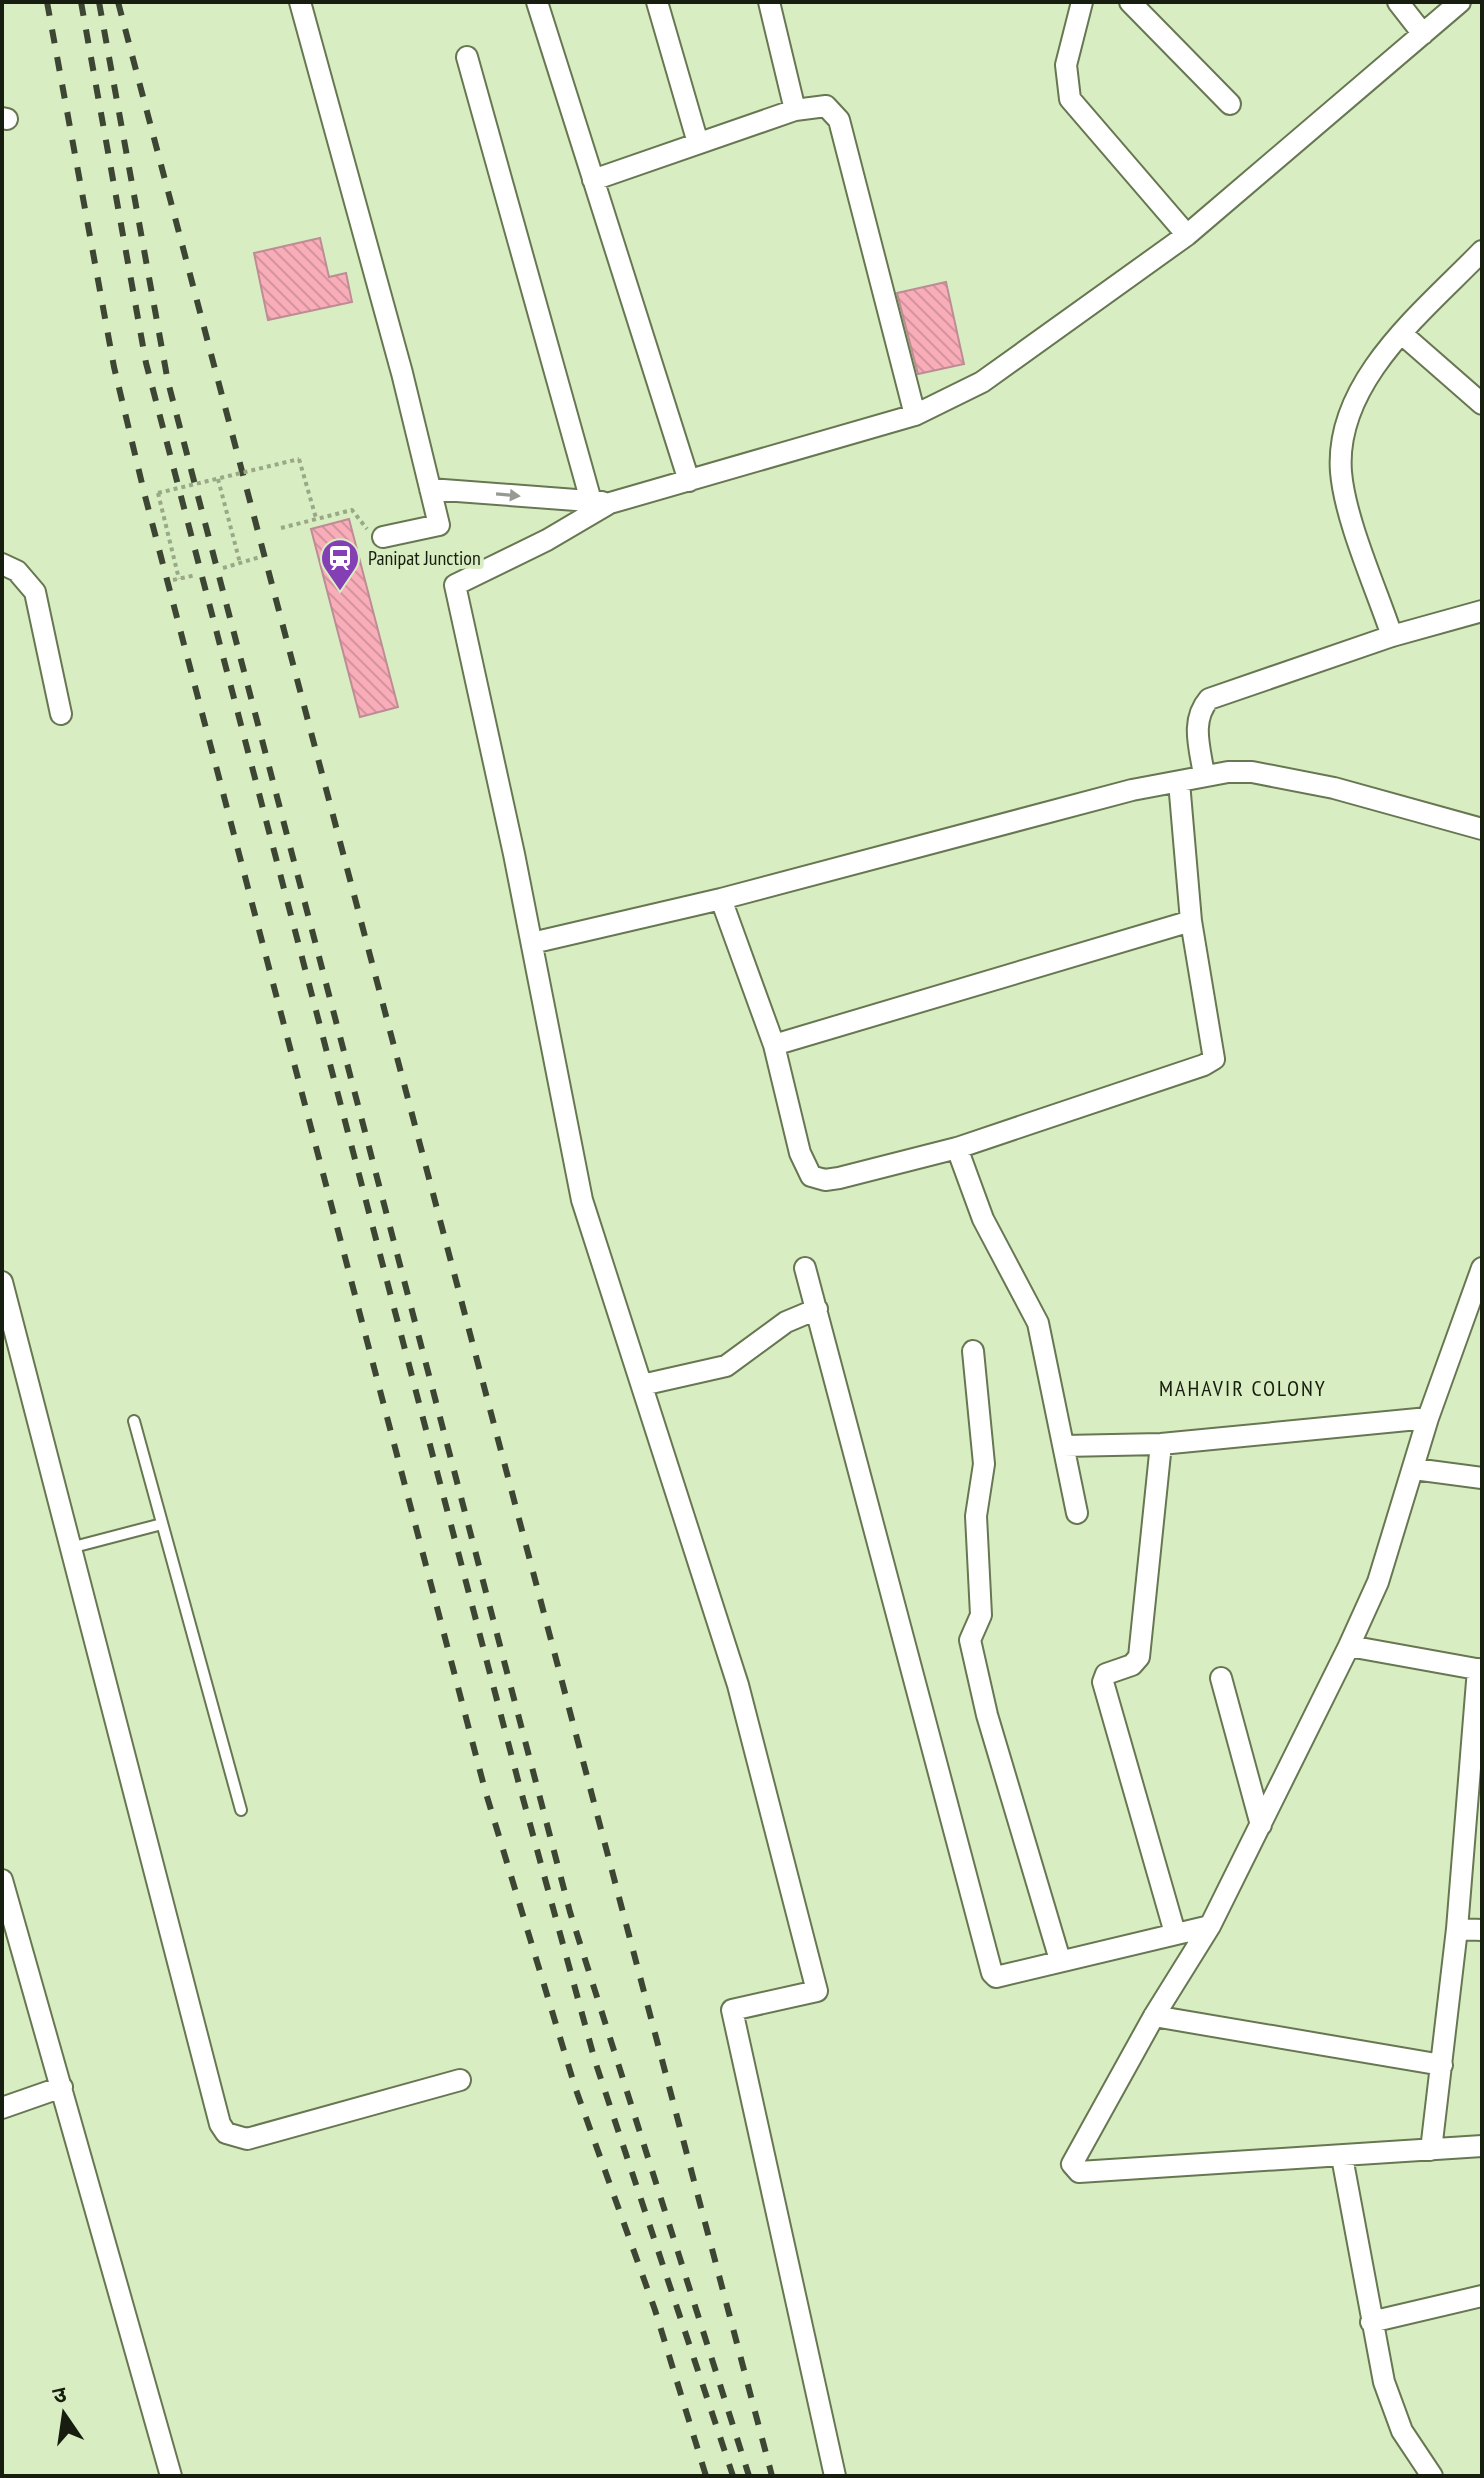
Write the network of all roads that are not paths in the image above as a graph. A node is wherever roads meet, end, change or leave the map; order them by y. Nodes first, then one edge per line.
1 (300, 2) edge
2 (537, 2) edge
3 (657, 2) edge
4 (769, 2) edge
5 (1082, 2) edge
6 (1130, 2) edge
7 (1398, 2) edge
8 (1460, 2) edge
9 (1423, 34) junction
10 (467, 57) dead end
11 (1230, 104) dead end
12 (795, 110) junction
13 (698, 143) junction
14 (593, 180) junction
15 (1187, 235) junction
16 (1482, 251) edge
17 (1402, 334) junction
18 (1482, 404) edge
19 (915, 415) junction
20 (689, 481) junction
21 (430, 489) junction
22 (600, 502) junction
23 (383, 537) road end
24 (2, 564) edge
25 (1481, 618) edge
26 (1392, 636) junction
27 (61, 714) dead end
28 (1204, 775) junction
29 (1179, 782) junction
30 (1482, 829) edge
31 (721, 899) junction
32 (1191, 921) junction
33 (532, 943) junction
34 (774, 1045) junction
35 (957, 1148) junction
36 (805, 1268) dead end
37 (1482, 1268) edge
38 (2, 1282) edge
39 (817, 1309) junction
40 (973, 1351) dead end
41 (642, 1385) junction
42 (1428, 1418) junction
43 (134, 1421) dead end
44 (1161, 1444) junction
45 (1064, 1446) junction
46 (1414, 1469) junction
47 (1482, 1478) edge
48 (1077, 1513) dead end
49 (162, 1524) junction
50 (70, 1548) junction
51 (1349, 1646) junction
52 (1480, 1669) edge
53 (1221, 1678) dead end
54 (241, 1810) dead end
55 (1261, 1825) junction
56 (2, 1880) edge
57 (1210, 1926) junction
58 (1457, 1929) junction
59 (1482, 1930) edge
60 (1175, 1933) junction
61 (1060, 1960) junction
62 (1154, 2016) junction
63 (1442, 2065) junction
64 (460, 2080) dead end
65 (62, 2087) junction
66 (2, 2108) edge
67 (1482, 2146) edge
68 (1431, 2150) junction
69 (1342, 2157) junction
70 (1482, 2296) edge
71 (1371, 2322) junction
72 (171, 2476) edge
73 (835, 2476) edge
74 (1432, 2476) edge

1 - 21 street
2 - 14 street
3 - 13 street
4 - 12 street
5 - 15 street
6 - 11 street
7 - 9 street
8 - 9 street
9 - 15 street
10 - 22 street
12 - 13 street
12 - 19 street
13 - 14 street
14 - 20 street
15 - 19 street
16 - 17 street
17 - 18 street
17 - 26 street
19 - 20 street
20 - 22 street
21 -> 22 street
21 - 23 street
22 - 33 street
24 - 27 street
25 - 26 street
26 - 28 street
28 - 29 street
28 - 30 street
29 - 31 street
29 - 32 street
31 - 33 street
31 - 34 street
32 - 34 street
32 - 35 street
33 - 41 street
34 - 35 street
35 - 45 street
36 - 39 street
37 - 42 street
38 - 50 street
39 - 41 street
39 - 61 street
40 - 61 street
41 - 73 street
42 - 44 street
42 - 46 street
43 - 49 lane
44 - 45 street
44 - 60 street
45 - 48 street
46 - 47 street
46 - 51 street
49 - 50 lane
49 - 54 lane
50 - 64 street
51 - 52 street
51 - 55 street
52 - 58 street
53 - 55 street
55 - 57 street
56 - 65 street
57 - 60 street
57 - 62 street
58 - 59 street
58 - 63 street
60 - 61 street
62 - 63 street
62 - 69 street
63 - 68 street
65 - 66 street
65 - 72 street
67 - 68 street
68 - 69 street
69 - 71 street
70 - 71 street
71 - 74 street

